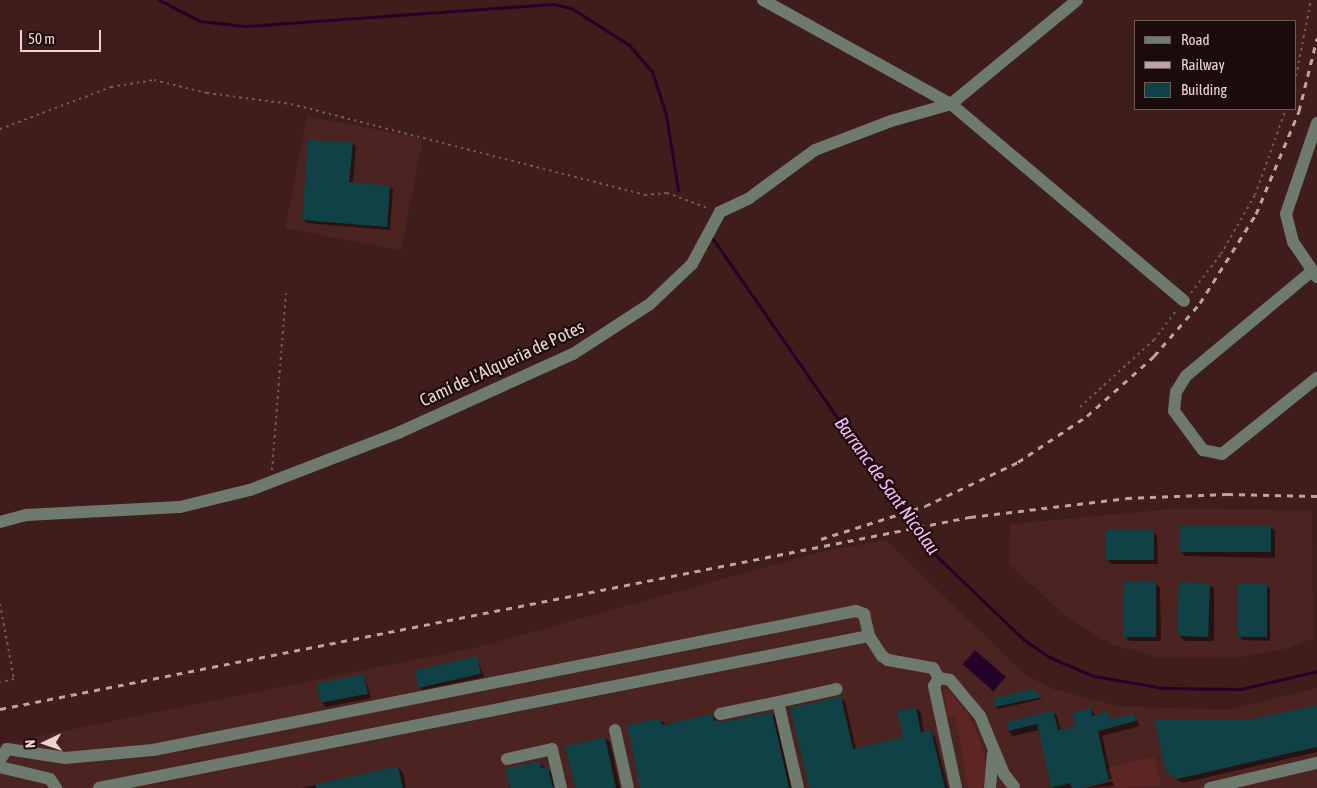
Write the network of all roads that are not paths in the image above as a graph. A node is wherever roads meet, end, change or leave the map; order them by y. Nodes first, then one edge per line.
1 (763, 0) edge
2 (1077, 0) edge
3 (951, 104) junction
4 (1317, 123) edge
5 (1315, 274) edge
6 (1184, 301) road end
7 (1317, 378) edge
8 (0, 522) edge
9 (869, 636) junction
10 (939, 678) junction
11 (837, 689) dead end
12 (778, 702) junction
13 (720, 714) dead end
14 (616, 730) dead end
15 (993, 748) junction
16 (507, 759) dead end
17 (0, 760) edge
18 (1317, 763) edge
19 (0, 767) edge
20 (56, 788) edge
21 (99, 788) edge
22 (561, 788) edge
23 (628, 788) edge
24 (798, 788) edge
25 (956, 788) edge
26 (990, 788) edge
27 (996, 788) edge
28 (1016, 788) edge
29 (1210, 788) edge

1 - 3 street
2 - 3 street
3 - 6 street
3 - 8 street, Camí de L'Alqueria de Potes
4 - 5 street
5 - 7 street
9 - 10 street
9 - 17 street
9 - 21 street
10 - 15 street
10 - 25 street
11 - 12 street
12 - 13 street
12 - 24 street
14 - 23 street
15 - 26 street
15 - 28 street
16 - 22 street
18 - 29 street
19 - 20 street
27 - 28 street

